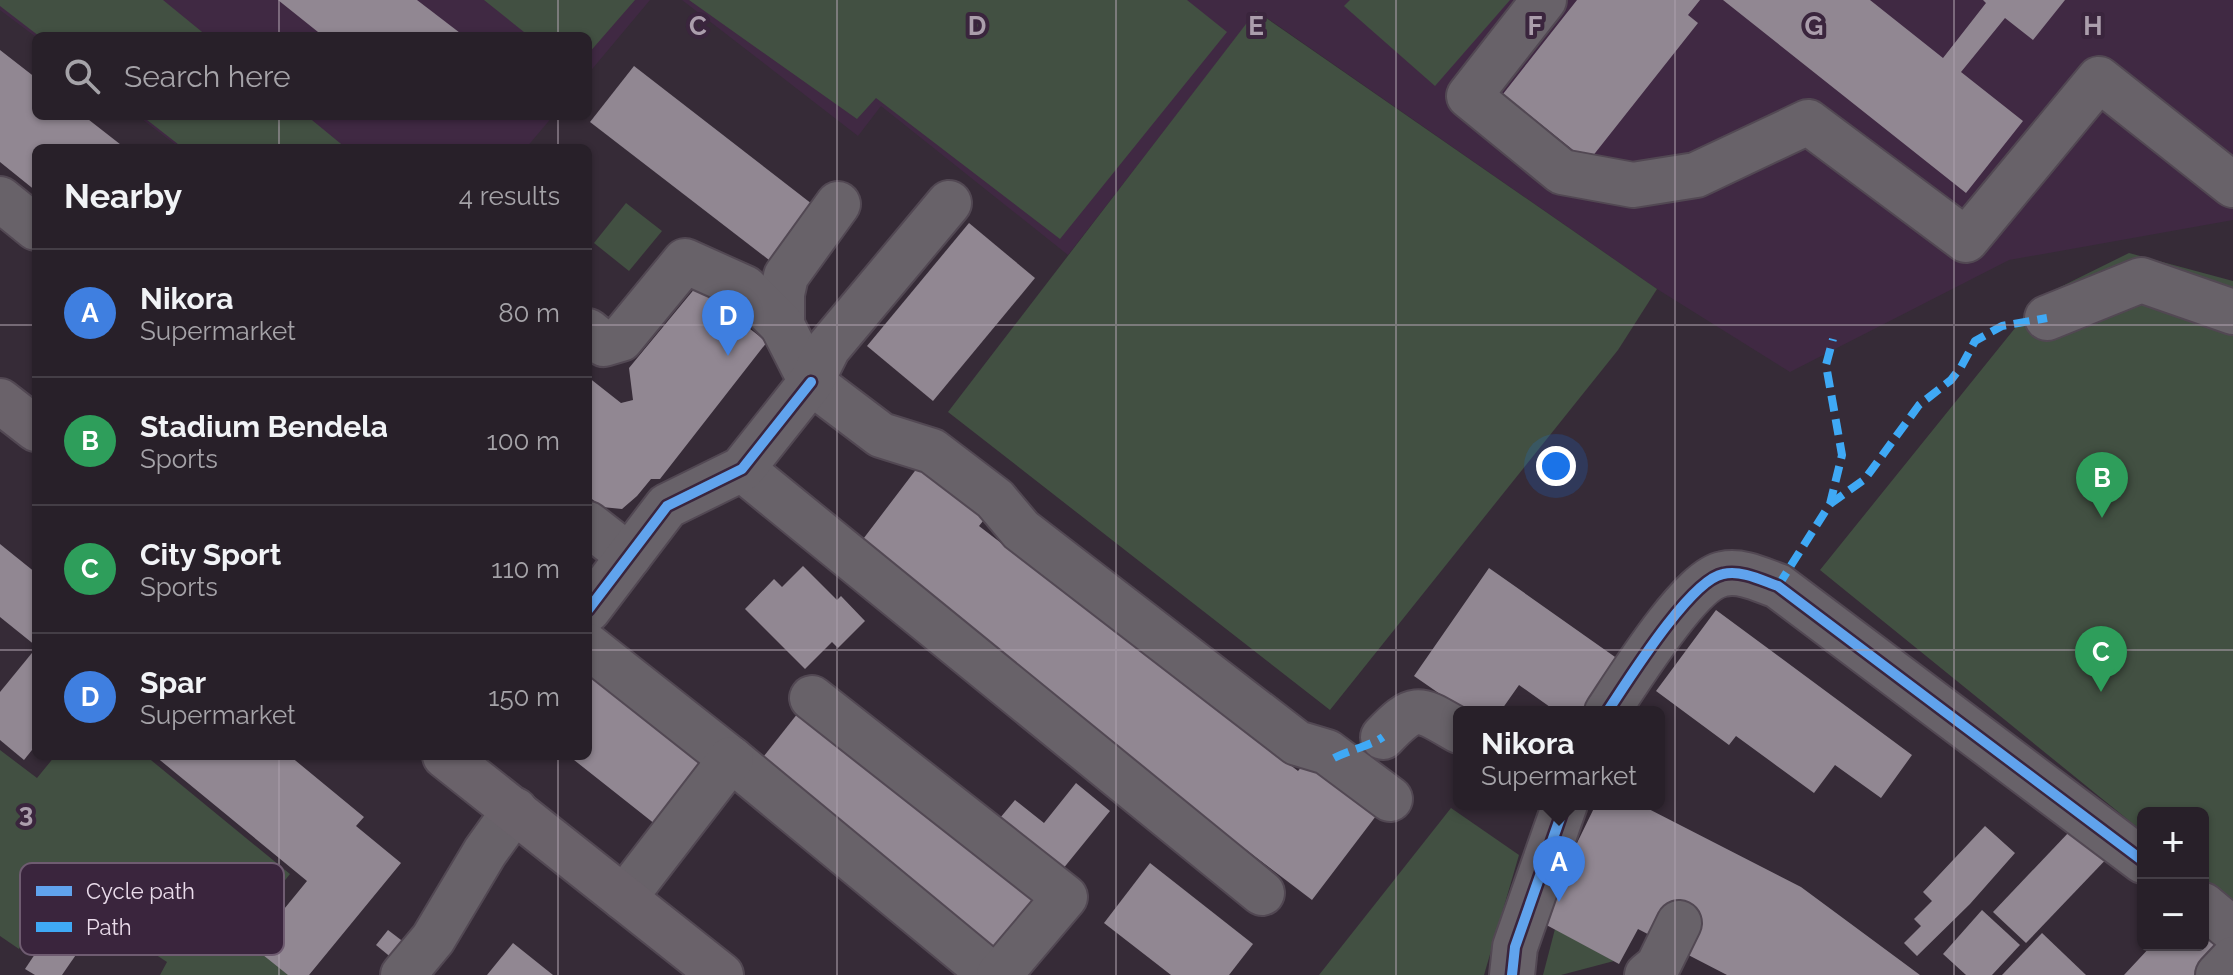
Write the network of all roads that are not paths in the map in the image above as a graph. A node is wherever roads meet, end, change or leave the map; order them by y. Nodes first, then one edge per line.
1 (1544, 0) edge
2 (2233, 185) edge
3 (0, 199) edge
4 (949, 203) dead end
5 (838, 204) dead end
6 (32, 225) edge
7 (2233, 312) edge
8 (2047, 318) dead end
9 (782, 325) junction
10 (592, 334) edge
11 (811, 382) junction
12 (0, 401) edge
13 (32, 426) edge
14 (742, 469) junction
15 (592, 527) edge
16 (629, 556) junction
17 (592, 612) edge
18 (592, 619) edge
19 (812, 698) dead end
20 (1611, 706) edge
21 (1453, 728) edge
22 (1383, 737) dead end
23 (731, 759) junction
24 (462, 761) edge
25 (1390, 799) dead end
26 (515, 810) junction
27 (1563, 810) edge
28 (2137, 856) edge
29 (1262, 893) dead end
30 (624, 898) junction
31 (2209, 910) edge
32 (1679, 923) dead end
33 (2233, 930) edge
34 (2233, 959) edge
35 (403, 975) edge
36 (721, 975) edge
37 (992, 975) edge
38 (999, 975) edge
39 (1512, 975) edge
40 (1647, 975) edge
41 (2218, 975) edge

1 - 2 street
3 - 6 street
4 - 11 street
5 - 9 street
7 - 8 street
9 - 10 street
9 - 11 street
11 - 14 street
11 - 25 street
12 - 13 main road
14 - 16 street
14 - 29 street
15 - 16 street
16 - 17 street
18 - 23 street
19 - 38 street
20 - 28 street
21 - 22 street
23 - 30 street
23 - 37 street
24 - 26 main road
26 - 30 main road
26 - 35 street
27 - 39 street
30 - 36 main road
31 - 33 street
32 - 40 street
34 - 41 street

